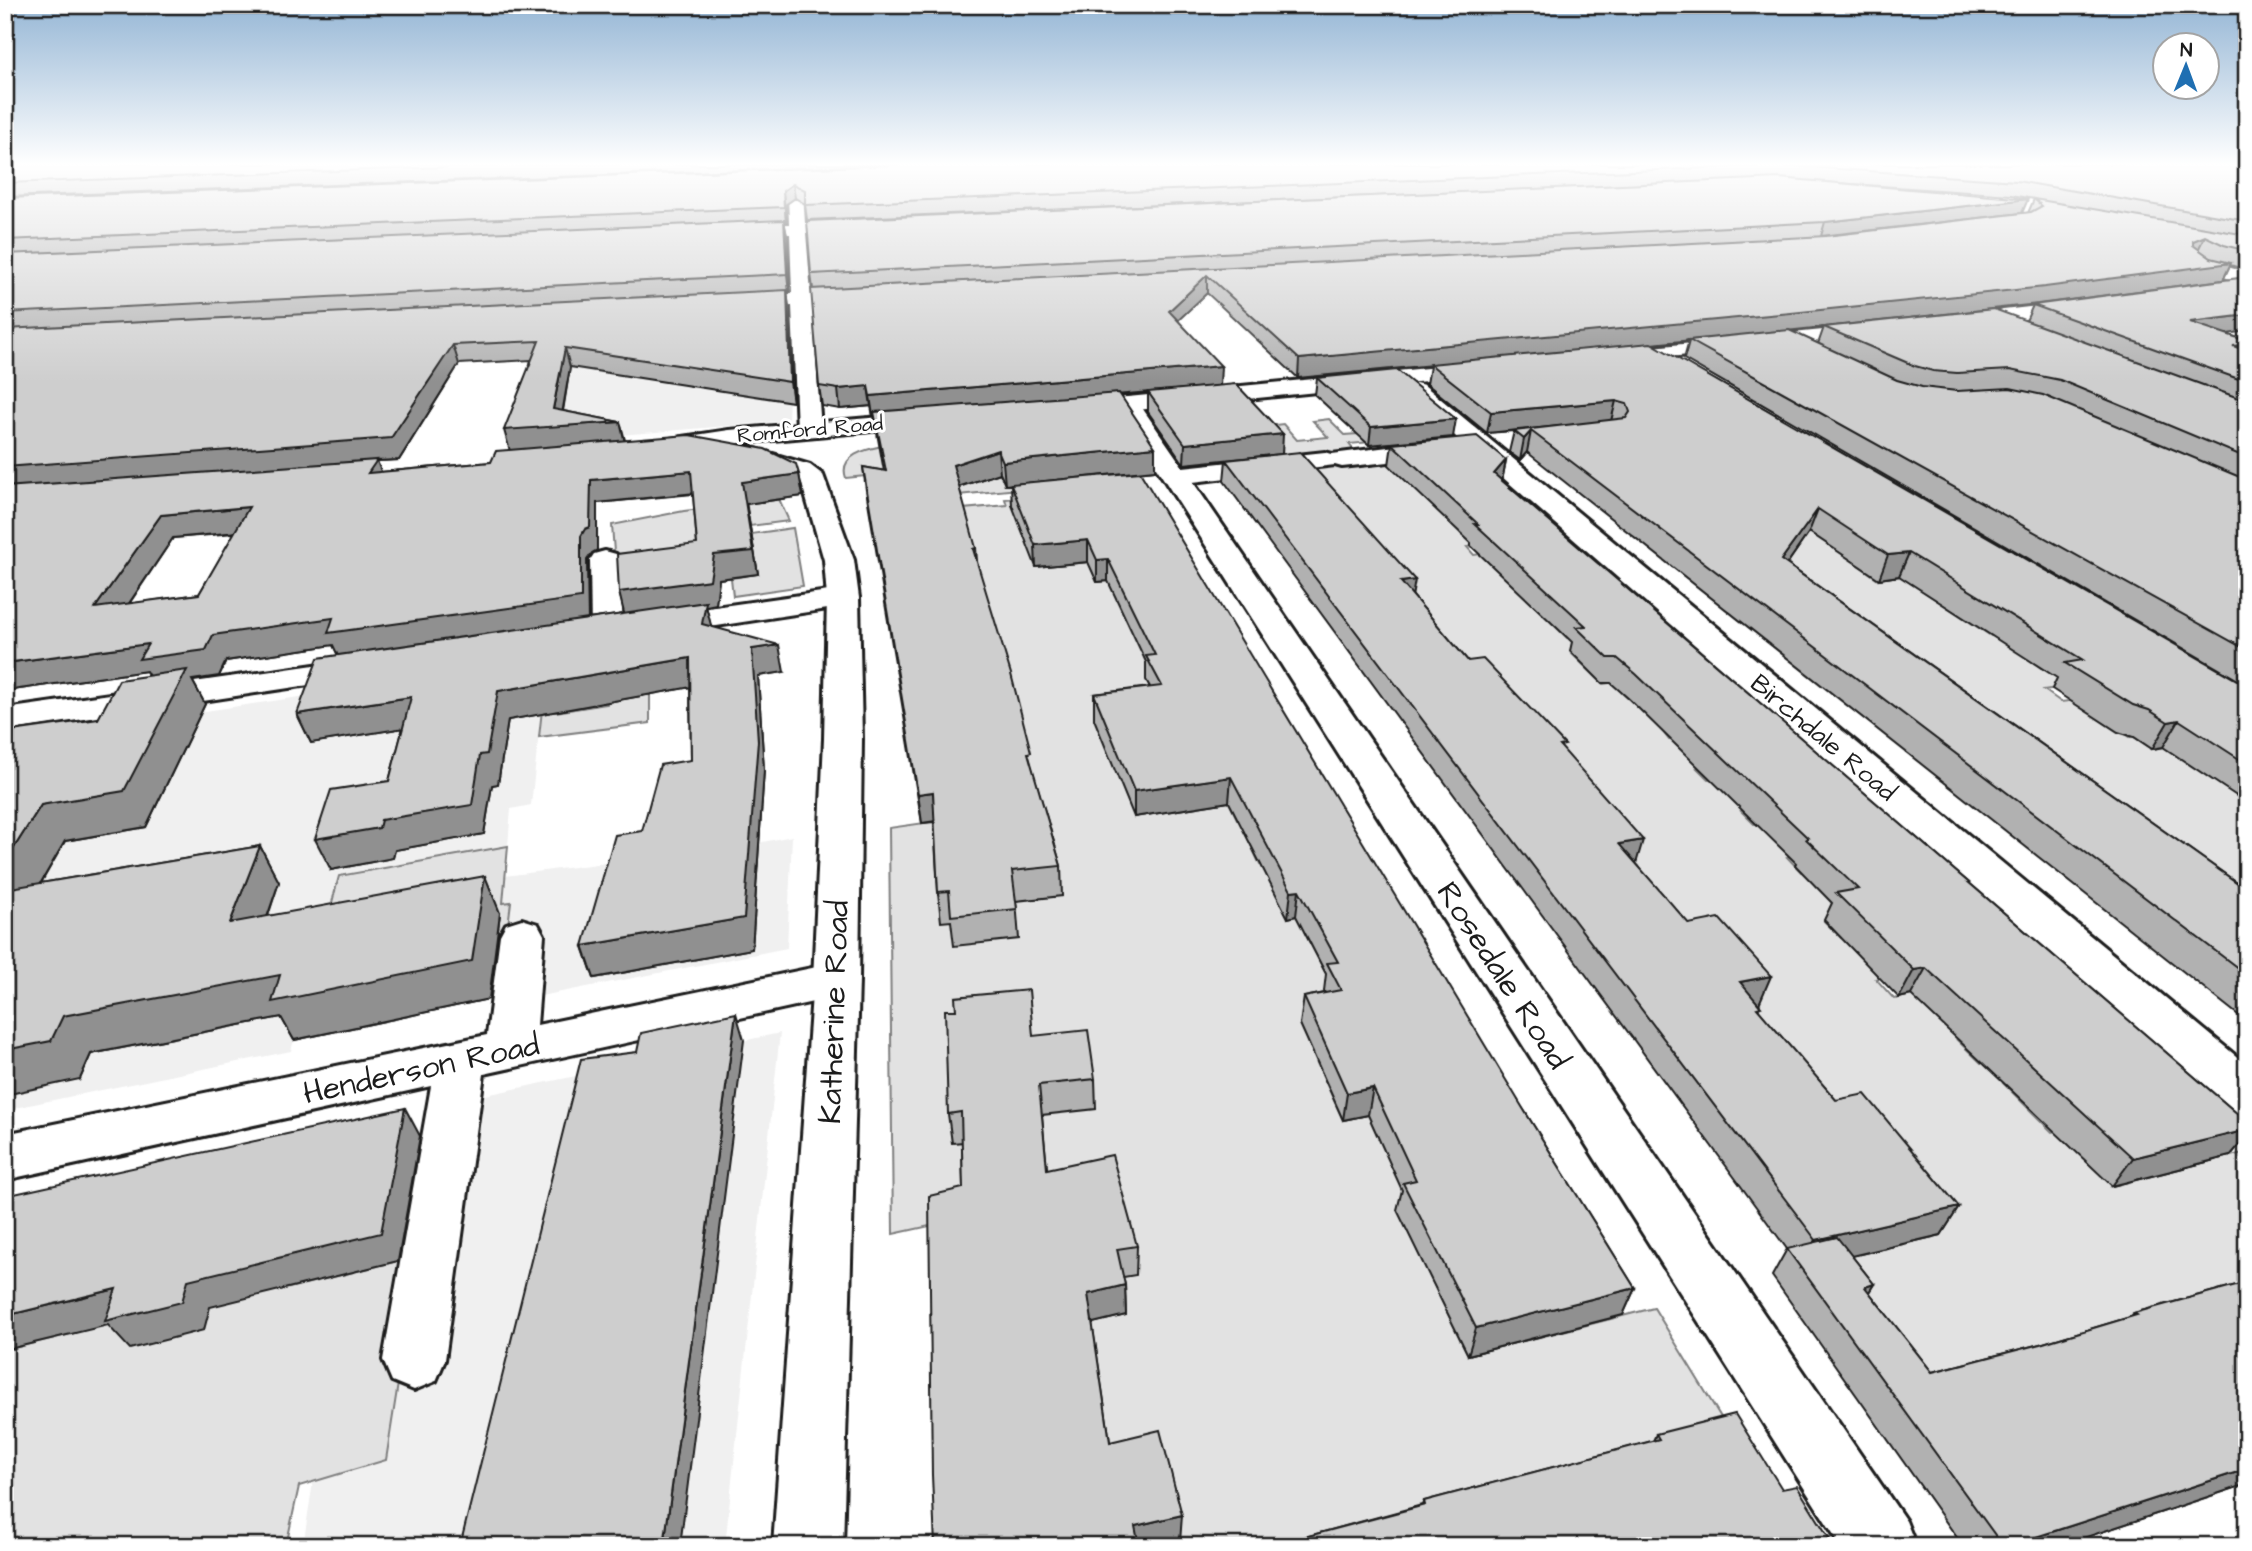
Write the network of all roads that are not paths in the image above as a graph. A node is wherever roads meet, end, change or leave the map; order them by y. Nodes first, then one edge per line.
1 (797, 236) edge
2 (2196, 259) edge
3 (2245, 267) edge
4 (2247, 285) edge
5 (2211, 290) edge
6 (881, 295) edge
7 (801, 300) junction
8 (720, 304) edge
9 (2099, 305) edge
10 (1987, 318) junction
11 (1938, 324) edge
12 (1890, 329) edge
13 (2025, 333) edge
14 (1786, 340) junction
15 (1651, 354) junction
16 (1824, 358) edge
17 (1595, 359) edge
18 (1504, 368) edge
19 (1685, 373) edge
20 (1402, 378) junction
21 (1128, 404) junction
22 (1051, 411) edge
23 (948, 421) edge
24 (1518, 441) edge
25 (1480, 445) junction
26 (663, 448) junction
27 (635, 450) edge
28 (813, 454) junction
29 (1167, 478) junction
30 (605, 560) dead end
31 (843, 598) junction
32 (394, 663) edge
33 (5, 720) edge
34 (522, 935) dead end
35 (836, 980) junction
36 (510, 1048) junction
37 (461, 1060) junction
38 (2247, 1095) edge
39 (5, 1157) edge
40 (414, 1360) dead end
41 (808, 1546) edge
42 (1881, 1546) edge

1 - 7 street, Katherine Road
2 - 3 street
4 - 5 street
6 - 7 street
7 - 8 street
7 - 28 street, Katherine Road
9 - 10 street
10 - 11 street
10 - 13 street
12 - 14 street
14 - 15 street
14 - 16 street
15 - 17 street
15 - 19 street
18 - 20 street
20 - 21 street
20 - 25 street, Birchdale Road
21 - 22 street
21 - 29 street, Rosedale Road
23 - 28 street, Romford Road
24 - 25 street
25 - 29 street
25 - 38 street, Birchdale Road
26 - 27 street, Romford Road
26 - 28 street, Romford Road
26 - 28 street, Romford Road
28 - 31 street, Katherine Road
29 - 42 street, Rosedale Road
30 - 31 street
31 - 35 street, Katherine Road
32 - 33 street
34 - 36 street
35 - 36 street, Henderson Road
35 - 41 street, Katherine Road
36 - 37 street, Henderson Road
37 - 39 street, Henderson Road
37 - 40 street

